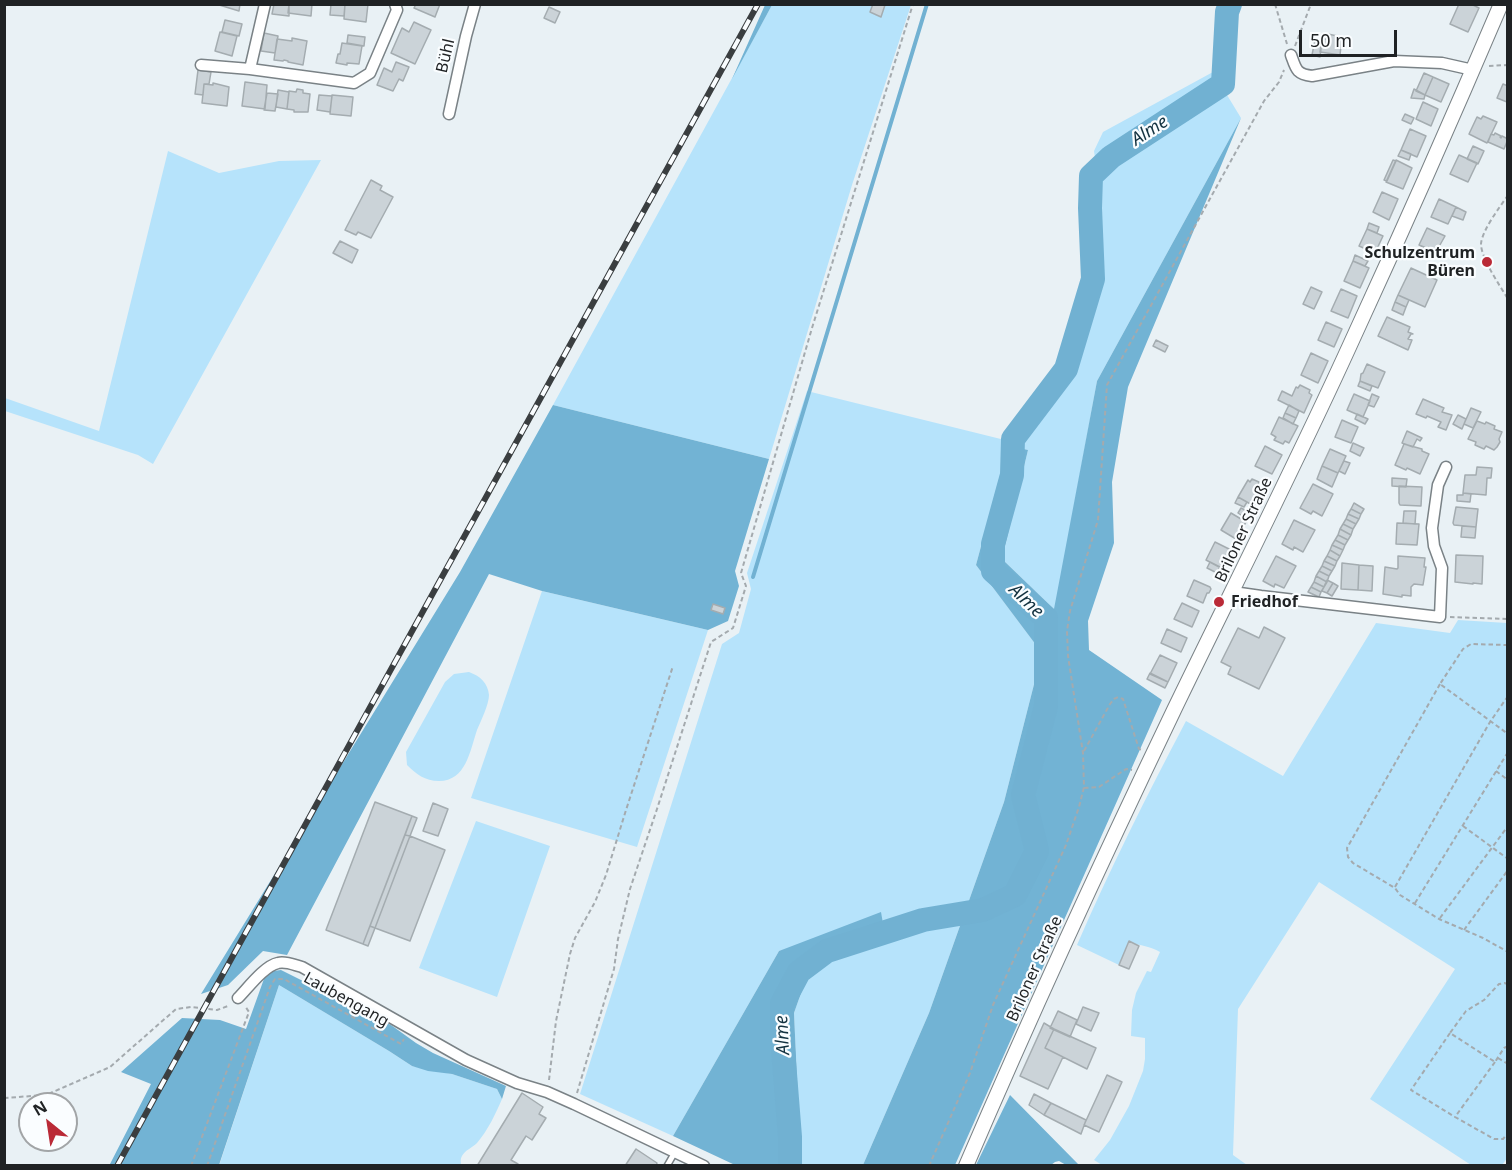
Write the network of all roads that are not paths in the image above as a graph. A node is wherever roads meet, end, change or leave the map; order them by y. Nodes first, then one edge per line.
1 (265, 4) edge
2 (395, 4) edge
3 (475, 4) edge
4 (1501, 4) edge
5 (1291, 55) road end
6 (201, 65) dead end
7 (1473, 68) junction
8 (249, 69) junction
9 (449, 114) dead end
10 (1446, 466) dead end
11 (1233, 592) junction
12 (238, 998) road end
13 (675, 1152) junction
14 (667, 1166) edge
15 (704, 1166) edge
16 (966, 1166) edge

1 - 8 street
2 - 8 street
3 - 9 street, Bühl
4 - 7 main road, Briloner Straße
5 - 7 street
6 - 8 street
7 - 11 main road, Briloner Straße
10 - 11 street
11 - 16 main road, Briloner Straße
12 - 13 street
13 - 14 lane
13 - 15 street

